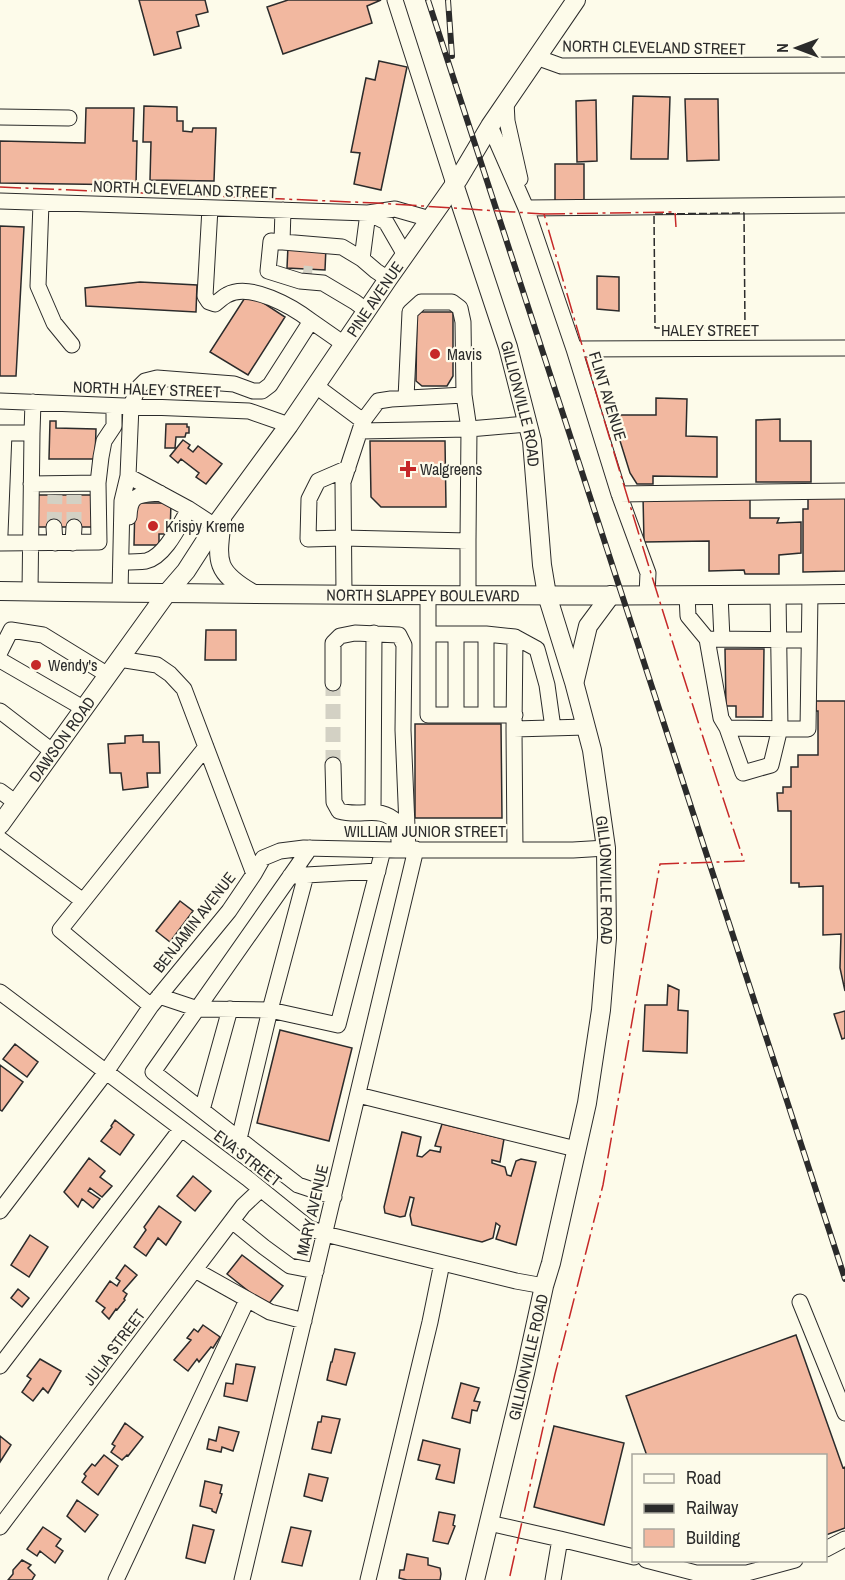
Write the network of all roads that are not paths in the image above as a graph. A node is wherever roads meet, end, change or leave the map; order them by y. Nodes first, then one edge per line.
1 (395, 0) edge
2 (576, 0) edge
3 (536, 57) junction
4 (845, 65) edge
5 (506, 102) junction
6 (0, 117) edge
7 (69, 118) dead end
8 (490, 126) junction
9 (454, 184) junction
10 (0, 201) edge
11 (41, 203) junction
12 (845, 205) edge
13 (210, 208) junction
14 (526, 208) junction
15 (283, 210) junction
16 (368, 213) junction
17 (430, 219) junction
18 (282, 242) junction
19 (405, 255) junction
20 (362, 259) junction
21 (388, 279) junction
22 (367, 311) junction
23 (311, 321) junction
24 (72, 345) dead end
25 (344, 345) junction
26 (845, 348) edge
27 (574, 349) junction
28 (316, 386) junction
29 (253, 392) junction
30 (464, 395) junction
31 (406, 398) junction
32 (0, 401) edge
33 (33, 402) junction
34 (114, 406) junction
35 (130, 406) junction
36 (249, 411) junction
37 (527, 424) junction
38 (289, 425) junction
39 (361, 426) junction
40 (469, 429) junction
41 (2, 433) edge
42 (32, 433) junction
43 (348, 468) junction
44 (128, 476) junction
45 (99, 483) junction
46 (31, 484) junction
47 (845, 491) edge
48 (160, 493) junction
49 (619, 494) junction
50 (189, 509) junction
51 (219, 522) junction
52 (74, 527) tunnel mouth
53 (0, 534) edge
54 (344, 538) junction
55 (468, 541) junction
56 (0, 543) edge
57 (31, 543) junction
58 (73, 543) junction
59 (122, 556) junction
60 (0, 591) edge
61 (30, 591) junction
62 (120, 593) junction
63 (167, 593) junction
64 (254, 594) junction
65 (344, 594) junction
66 (778, 594) junction
67 (810, 594) junction
68 (845, 594) edge
69 (428, 595) junction
70 (468, 595) junction
71 (547, 595) junction
72 (611, 595) junction
73 (647, 595) junction
74 (687, 595) junction
75 (720, 595) junction
76 (374, 633) junction
77 (428, 634) junction
78 (456, 634) junction
79 (486, 634) junction
80 (515, 637) junction
81 (714, 639) junction
82 (779, 640) junction
83 (809, 640) junction
84 (0, 652) edge
85 (119, 659) junction
86 (0, 660) edge
87 (108, 675) junction
88 (574, 682) junction
89 (333, 683) tunnel mouth
90 (83, 708) junction
91 (0, 711) edge
92 (486, 715) junction
93 (456, 716) junction
94 (514, 722) junction
95 (586, 727) junction
96 (553, 728) junction
97 (727, 728) junction
98 (780, 728) junction
99 (206, 747) junction
100 (52, 751) junction
101 (333, 765) tunnel mouth
102 (0, 791) edge
103 (15, 802) junction
104 (373, 812) junction
105 (0, 825) edge
106 (0, 839) edge
107 (310, 848) junction
108 (606, 848) junction
109 (408, 849) junction
110 (383, 850) junction
111 (515, 850) junction
112 (378, 871) junction
113 (254, 874) junction
114 (306, 875) junction
115 (290, 876) junction
116 (83, 901) junction
117 (3, 999) edge
118 (155, 1001) junction
119 (198, 1009) junction
120 (230, 1009) junction
121 (270, 1010) junction
122 (106, 1072) junction
123 (358, 1095) junction
124 (202, 1110) junction
125 (181, 1129) junction
126 (239, 1139) junction
127 (576, 1149) junction
128 (260, 1190) junction
129 (334, 1197) junction
130 (0, 1211) edge
131 (232, 1221) junction
132 (324, 1234) junction
133 (442, 1263) junction
134 (195, 1270) junction
135 (316, 1271) junction
136 (544, 1286) junction
137 (248, 1300) junction
138 (800, 1302) dead end
139 (304, 1322) junction
140 (0, 1366) edge
141 (845, 1413) edge
142 (489, 1523) junction
143 (0, 1527) edge
144 (560, 1539) junction
145 (845, 1539) edge
146 (827, 1548) edge
147 (632, 1557) edge
148 (654, 1562) edge
149 (788, 1562) edge
150 (116, 1580) edge
151 (242, 1580) edge
152 (368, 1580) edge
153 (475, 1580) edge
154 (552, 1580) edge

1 - 9 street
2 - 3 main road, PINE AVENUE
3 - 4 street, NORTH CLEVELAND STREET
3 - 5 main road, PINE AVENUE
5 - 8 main road, PINE AVENUE
5 - 14 street, FLINT AVENUE
6 - 7 street
8 - 9 main road, PINE AVENUE
8 - 14 street, FLINT AVENUE
9 - 17 main road, PINE AVENUE
9 - 37 main road, GILLIONVILLE ROAD
10 - 11 street, NORTH CLEVELAND STREET
11 - 13 street, NORTH CLEVELAND STREET
11 - 24 street
12 - 14 street
13 - 15 street, NORTH CLEVELAND STREET
13 - 23 street
14 - 27 street, FLINT AVENUE
15 - 16 street, NORTH CLEVELAND STREET
15 - 18 street
16 - 17 street, NORTH CLEVELAND STREET
16 - 19 street
16 - 20 street
17 - 19 main road, PINE AVENUE
18 - 20 street
18 - 22 street
19 - 21 main road, PINE AVENUE
20 - 21 street
21 - 22 main road, PINE AVENUE
22 - 25 main road, PINE AVENUE
23 - 25 street
23 - 29 street
25 - 28 main road, PINE AVENUE
26 - 27 street, HALEY STREET
27 - 49 street, FLINT AVENUE
28 - 38 main road, PINE AVENUE
28 - 39 street
29 - 35 street
29 - 36 street
30 - 31 street
30 - 31 street
30 - 40 street
31 - 39 street
32 - 33 street, NORTH HALEY STREET
33 - 34 street, NORTH HALEY STREET
33 - 42 street
34 - 35 street, NORTH HALEY STREET
34 - 45 street
35 - 36 street, NORTH HALEY STREET
35 - 44 street
36 - 38 street, NORTH HALEY STREET
37 - 40 street
37 - 71 main road, GILLIONVILLE ROAD
38 - 51 main road, PINE AVENUE
39 - 40 street
39 - 43 street
40 - 55 street
41 - 42 street
41 - 53 street
42 - 46 street
43 - 54 street
43 - 54 street
44 - 48 street
44 - 59 street
45 - 46 street
45 - 58 street
46 - 57 street
47 - 49 street
48 - 50 street
48 - 59 street
49 - 73 street, FLINT AVENUE
50 - 51 street
50 - 59 street
51 - 63 main road, PINE AVENUE
51 - 64 main road
52 - 58 street
54 - 55 street
54 - 65 street
55 - 70 street
56 - 57 street
57 - 58 street
57 - 61 street
59 - 62 street
60 - 61 main road, NORTH SLAPPEY BOULEVARD
61 - 62 main road, NORTH SLAPPEY BOULEVARD
62 - 63 main road, NORTH SLAPPEY BOULEVARD
63 - 64 main road, NORTH SLAPPEY BOULEVARD
63 - 85 main road, DAWSON ROAD
64 - 65 main road, NORTH SLAPPEY BOULEVARD
65 - 69 main road, NORTH SLAPPEY BOULEVARD
66 - 67 main road, NORTH SLAPPEY BOULEVARD
66 - 75 main road, NORTH SLAPPEY BOULEVARD
66 - 82 street
67 - 68 main road, NORTH SLAPPEY BOULEVARD
67 - 83 street
69 - 70 main road, NORTH SLAPPEY BOULEVARD
69 - 77 street
70 - 71 main road, NORTH SLAPPEY BOULEVARD
71 - 72 main road, NORTH SLAPPEY BOULEVARD
71 - 88 main road, GILLIONVILLE ROAD
72 - 73 main road, NORTH SLAPPEY BOULEVARD
72 - 88 main road
73 - 74 main road, NORTH SLAPPEY BOULEVARD
74 - 75 main road, NORTH SLAPPEY BOULEVARD
74 - 81 street
75 - 81 street
76 - 89 street
76 - 104 street
76 - 109 street
77 - 78 street
77 - 93 street
78 - 79 street
78 - 93 street
79 - 80 street
79 - 92 street
80 - 94 street
80 - 96 street
81 - 82 street
81 - 97 street
82 - 83 street
82 - 98 street
83 - 98 street
84 - 87 street
85 - 87 main road, DAWSON ROAD
85 - 99 street, BENJAMIN AVENUE
86 - 90 street
87 - 90 main road, DAWSON ROAD
88 - 95 main road, GILLIONVILLE ROAD
90 - 100 main road, DAWSON ROAD
91 - 100 street
92 - 93 street
92 - 94 street
94 - 96 street
94 - 111 street
95 - 96 street
95 - 108 main road, GILLIONVILLE ROAD
97 - 98 street
97 - 98 street
99 - 113 street, BENJAMIN AVENUE
99 - 116 street
100 - 103 main road, DAWSON ROAD
101 - 104 street
102 - 103 street
103 - 105 main road, DAWSON ROAD
104 - 109 street
106 - 116 street
107 - 110 street, WILLIAM JUNIOR STREET
107 - 113 street, WILLIAM JUNIOR STREET
107 - 115 street
108 - 111 street, WILLIAM JUNIOR STREET
108 - 127 main road, GILLIONVILLE ROAD
109 - 110 street, WILLIAM JUNIOR STREET
109 - 111 street, WILLIAM JUNIOR STREET
109 - 123 street, MARY AVENUE
110 - 112 street
112 - 114 street
112 - 121 street
113 - 118 street, BENJAMIN AVENUE
114 - 115 street
114 - 121 street
115 - 119 street
116 - 118 street
117 - 122 street, EVA STREET
118 - 119 street
118 - 122 street, BENJAMIN AVENUE
119 - 120 street
119 - 124 street
120 - 121 street
120 - 124 street
121 - 126 street
122 - 125 street, EVA STREET
122 - 130 street, BENJAMIN AVENUE
123 - 127 street
123 - 129 street, MARY AVENUE
124 - 126 street
125 - 128 street, EVA STREET
125 - 140 street
126 - 129 street
127 - 136 main road, GILLIONVILLE ROAD
128 - 131 street, JULIA STREET
128 - 132 street, EVA STREET
129 - 132 street, MARY AVENUE
131 - 134 street, JULIA STREET
131 - 135 street
132 - 133 street, EVA STREET
132 - 135 street, MARY AVENUE
133 - 136 street, EVA STREET
133 - 152 street
134 - 137 street
134 - 143 street, JULIA STREET
135 - 139 street, MARY AVENUE
136 - 142 main road, GILLIONVILLE ROAD
137 - 139 street
137 - 150 street
138 - 141 street
139 - 151 street, MARY AVENUE
142 - 144 street
142 - 153 main road, GILLIONVILLE ROAD
144 - 147 street
144 - 154 street
145 - 146 street
148 - 149 street

